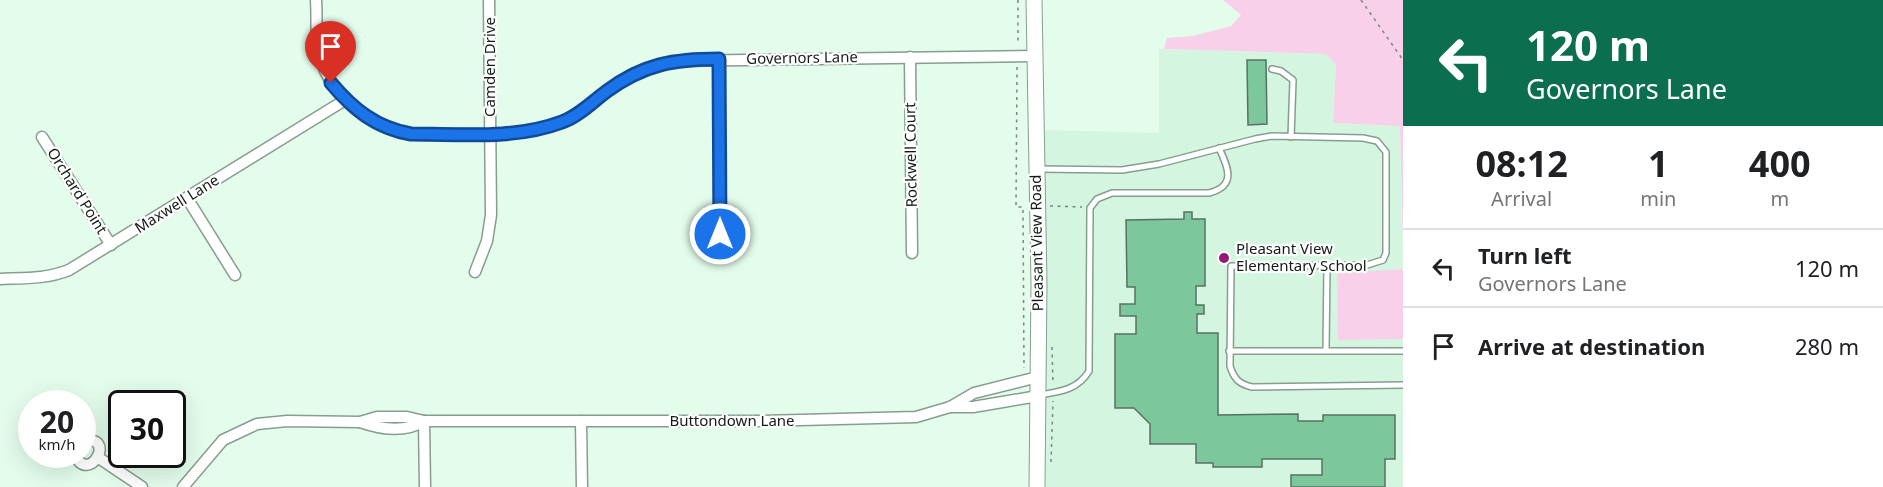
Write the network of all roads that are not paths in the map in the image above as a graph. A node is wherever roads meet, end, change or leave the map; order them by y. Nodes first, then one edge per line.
1 (316, 0) edge
2 (489, 0) edge
3 (1034, 0) edge
4 (1034, 56) junction
5 (910, 57) junction
6 (719, 59) junction
7 (1272, 69) dead end
8 (345, 100) junction
9 (490, 135) junction
10 (1291, 136) junction
11 (42, 137) dead end
12 (1219, 148) junction
13 (1036, 169) junction
14 (187, 198) junction
15 (111, 245) junction
16 (912, 254) dead end
17 (720, 256) dead end
18 (1327, 266) junction
19 (475, 272) dead end
20 (235, 275) dead end
21 (0, 279) edge
22 (1326, 350) junction
23 (1229, 351) junction
24 (1403, 351) edge
25 (1038, 377) junction
26 (1403, 385) edge
27 (1038, 396) junction
28 (950, 407) junction
29 (424, 421) junction
30 (581, 421) junction
31 (96, 443) edge
32 (99, 458) junction
33 (96, 461) edge
34 (142, 487) edge
35 (183, 487) edge
36 (424, 487) edge
37 (582, 487) edge
38 (1037, 487) edge

1 - 8 street, Governors Lane
2 - 9 street, Camden Drive
3 - 4 main road, Pleasant View Road
4 - 5 street, Governors Lane
4 - 13 main road, Pleasant View Road
5 - 6 street, Governors Lane
5 - 16 street, Rockwell Court
6 - 9 street, Governors Lane
6 - 17 street
7 - 10 lane
8 - 9 street, Governors Lane
8 - 14 street, Maxwell Lane
9 - 19 street, Camden Drive
10 - 12 lane
10 - 18 lane
11 - 15 street, Orchard Point
12 - 13 lane
12 - 27 lane
13 - 25 main road, Pleasant View Road
14 - 15 street, Maxwell Lane
14 - 20 street
15 - 21 street, Maxwell Lane
18 - 22 lane
18 - 23 lane
22 - 23 lane
22 - 24 lane
23 - 26 lane
25 - 27 main road, Pleasant View Road
25 - 28 street
27 - 28 street, Buttondown Lane
27 - 38 main road, Pleasant View Road
28 - 30 street, Buttondown Lane
29 - 30 street, Buttondown Lane
29 - 35 street, Buttondown Lane
29 - 36 street
30 - 37 street
31 - 32 street
32 - 33 street
32 - 34 street

